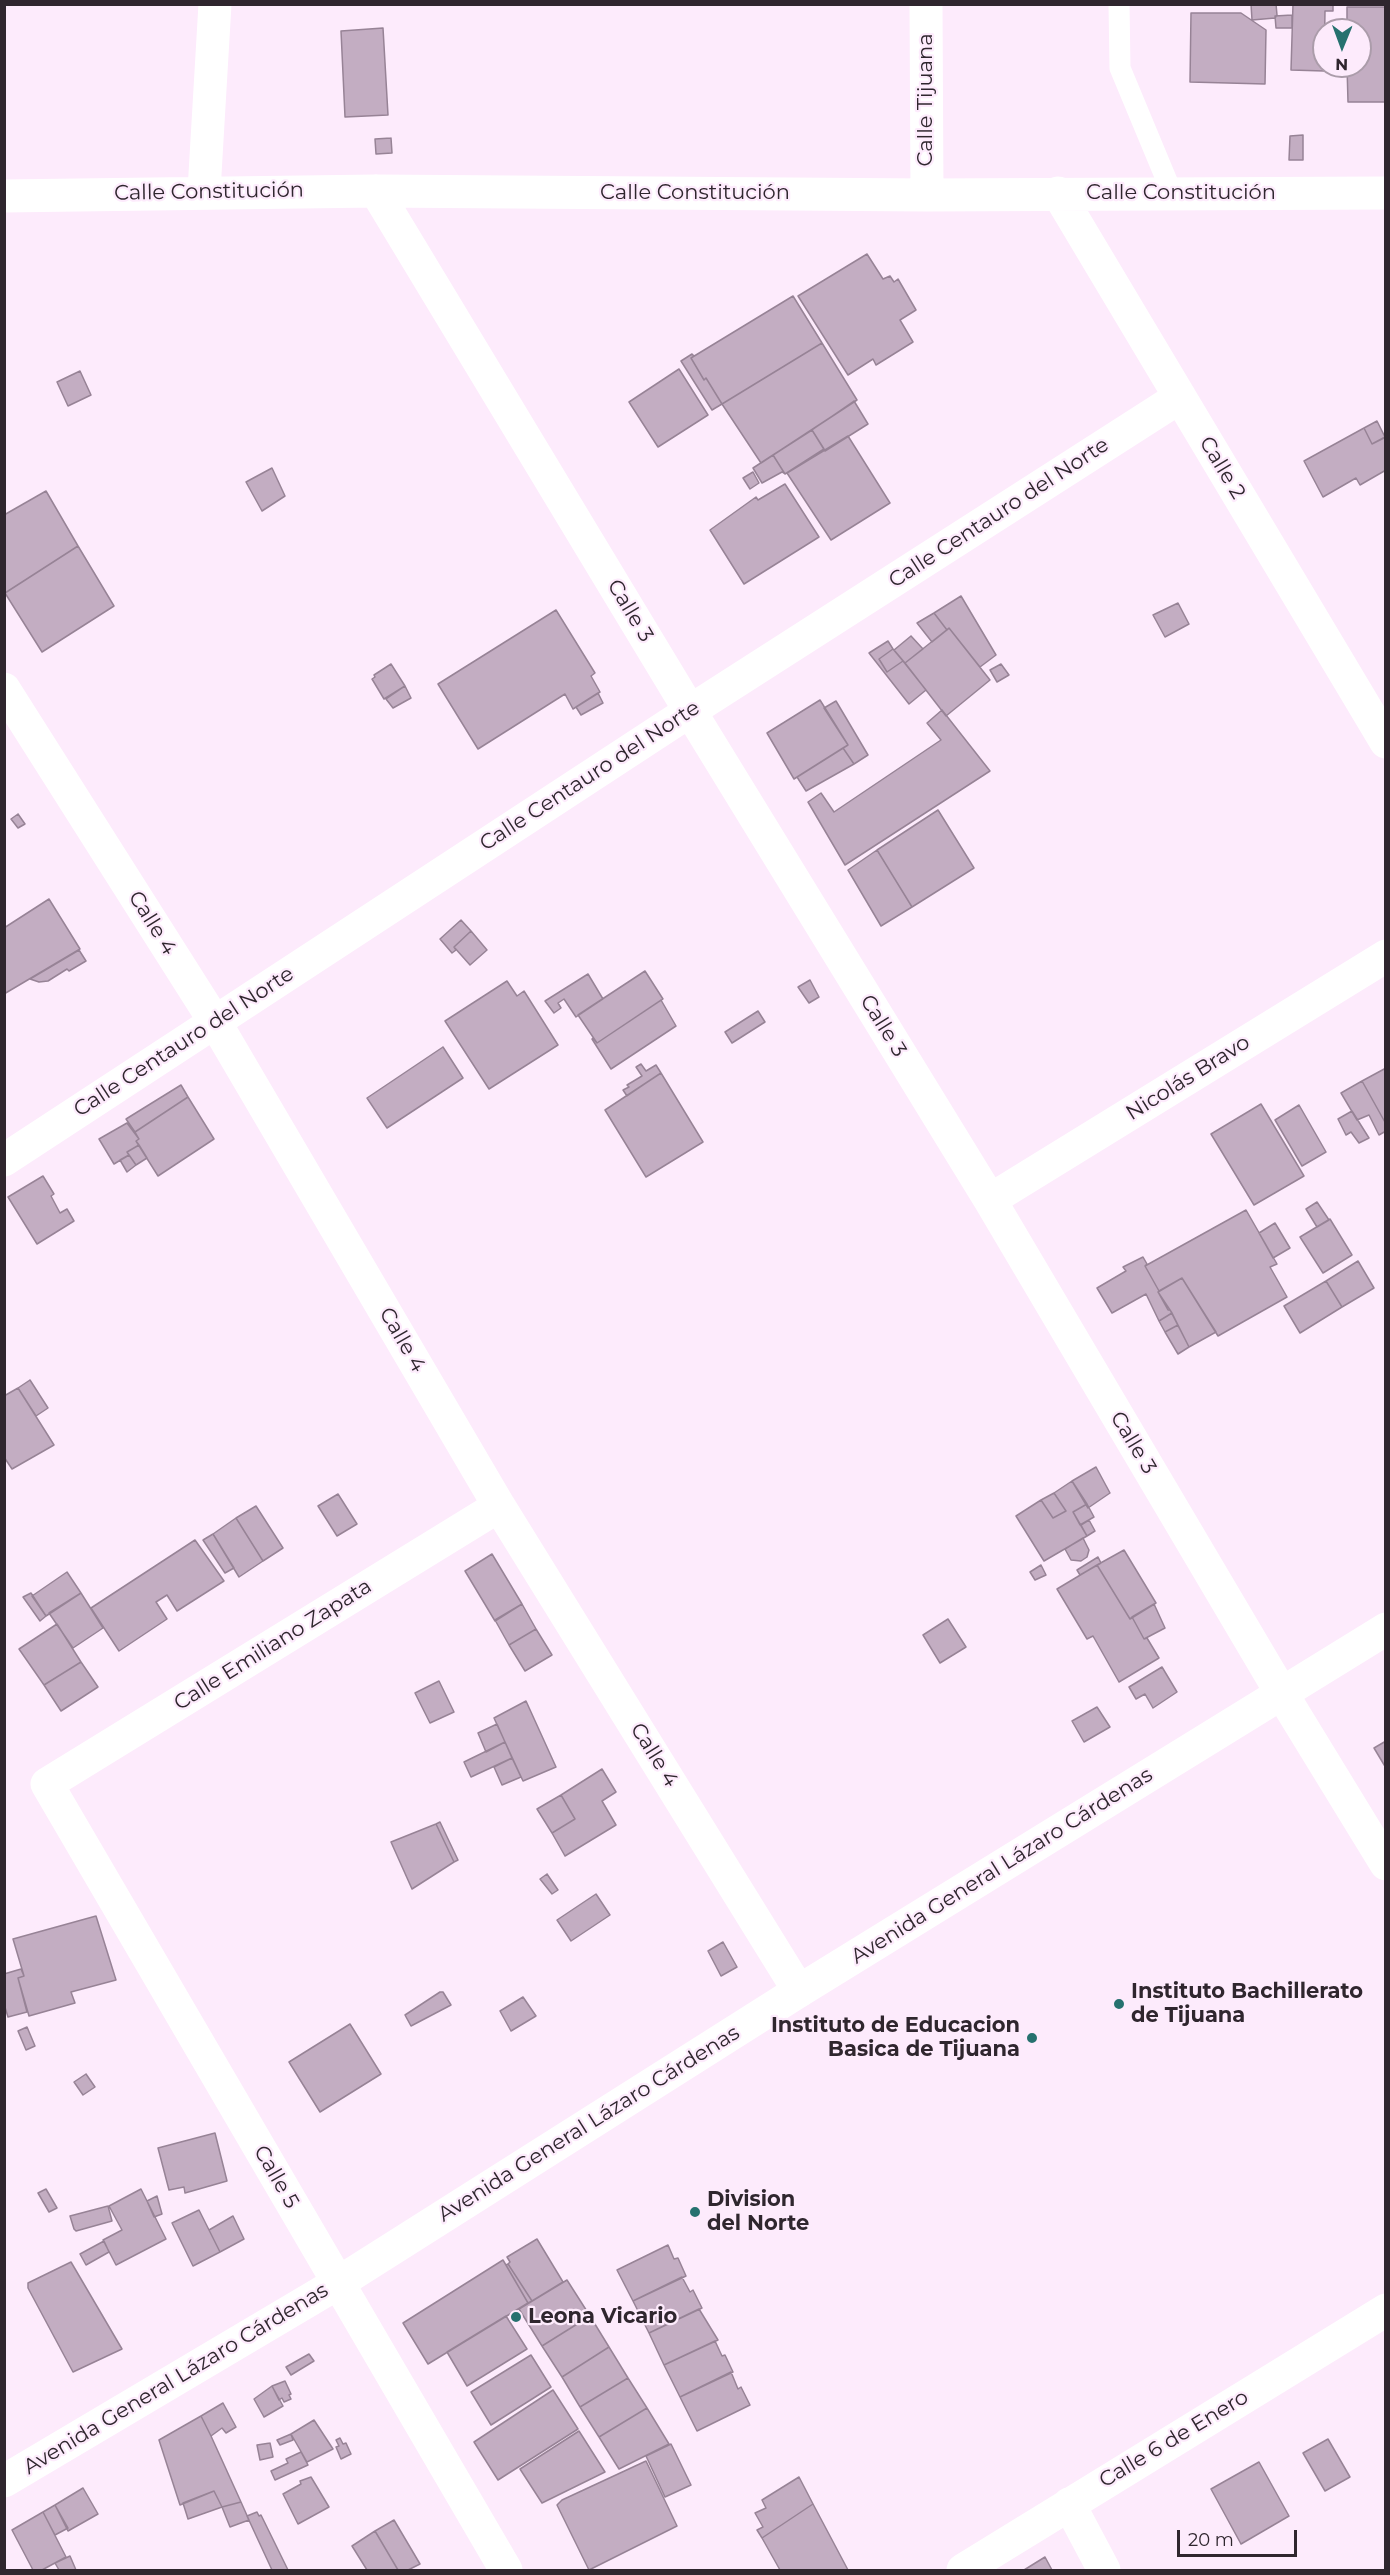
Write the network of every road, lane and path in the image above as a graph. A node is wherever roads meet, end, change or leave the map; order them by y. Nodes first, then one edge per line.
1 (215, 4) edge
2 (926, 4) edge
3 (1119, 4) edge
4 (204, 191) junction
5 (376, 191) junction
6 (1059, 193) junction
7 (1172, 193) junction
8 (1386, 193) edge
9 (4, 195) edge
10 (927, 195) junction
11 (1180, 397) junction
12 (4, 689) edge
13 (690, 711) junction
14 (1386, 742) edge
15 (1386, 956) edge
16 (215, 1022) junction
17 (4, 1160) edge
18 (990, 1200) junction
19 (500, 1506) junction
20 (1386, 1629) edge
21 (1282, 1694) junction
22 (47, 1784) joint
23 (1386, 1864) edge
24 (799, 1991) junction
25 (338, 2283) junction
26 (1386, 2310) edge
27 (4, 2481) edge
28 (1069, 2504) junction
29 (506, 2571) edge
30 (963, 2571) edge
31 (1104, 2571) edge

1 - 4 street
2 - 10 street, Calle Tijuana
3 - 7 lane
4 - 5 street, Calle Constitución
4 - 9 street, Calle Constitución
5 - 10 street, Calle Constitución
5 - 13 street, Calle 3
6 - 7 street, Calle Constitución
6 - 10 street, Calle Constitución
6 - 11 street, Calle 2
7 - 8 street, Calle Constitución
11 - 13 street, Calle Centauro del Norte
11 - 14 street, Calle 2
12 - 16 street, Calle 4
13 - 16 street, Calle Centauro del Norte
13 - 18 street, Calle 3
15 - 18 street, Nicolás Bravo
16 - 17 street, Calle Centauro del Norte
16 - 19 street, Calle 4
18 - 21 street, Calle 3
19 - 22 street, Calle Emiliano Zapata
19 - 24 street, Calle 4
20 - 21 street, Avenida General Lázaro Cárdenas
21 - 23 street, Calle 3
21 - 24 street, Avenida General Lázaro Cárdenas
22 - 25 street, Calle 5
24 - 25 street, Avenida General Lázaro Cárdenas
25 - 27 street, Avenida General Lázaro Cárdenas
25 - 29 street, Calle 5
26 - 28 street, Calle 6 de Enero
28 - 30 street, Calle 6 de Enero
28 - 31 street

